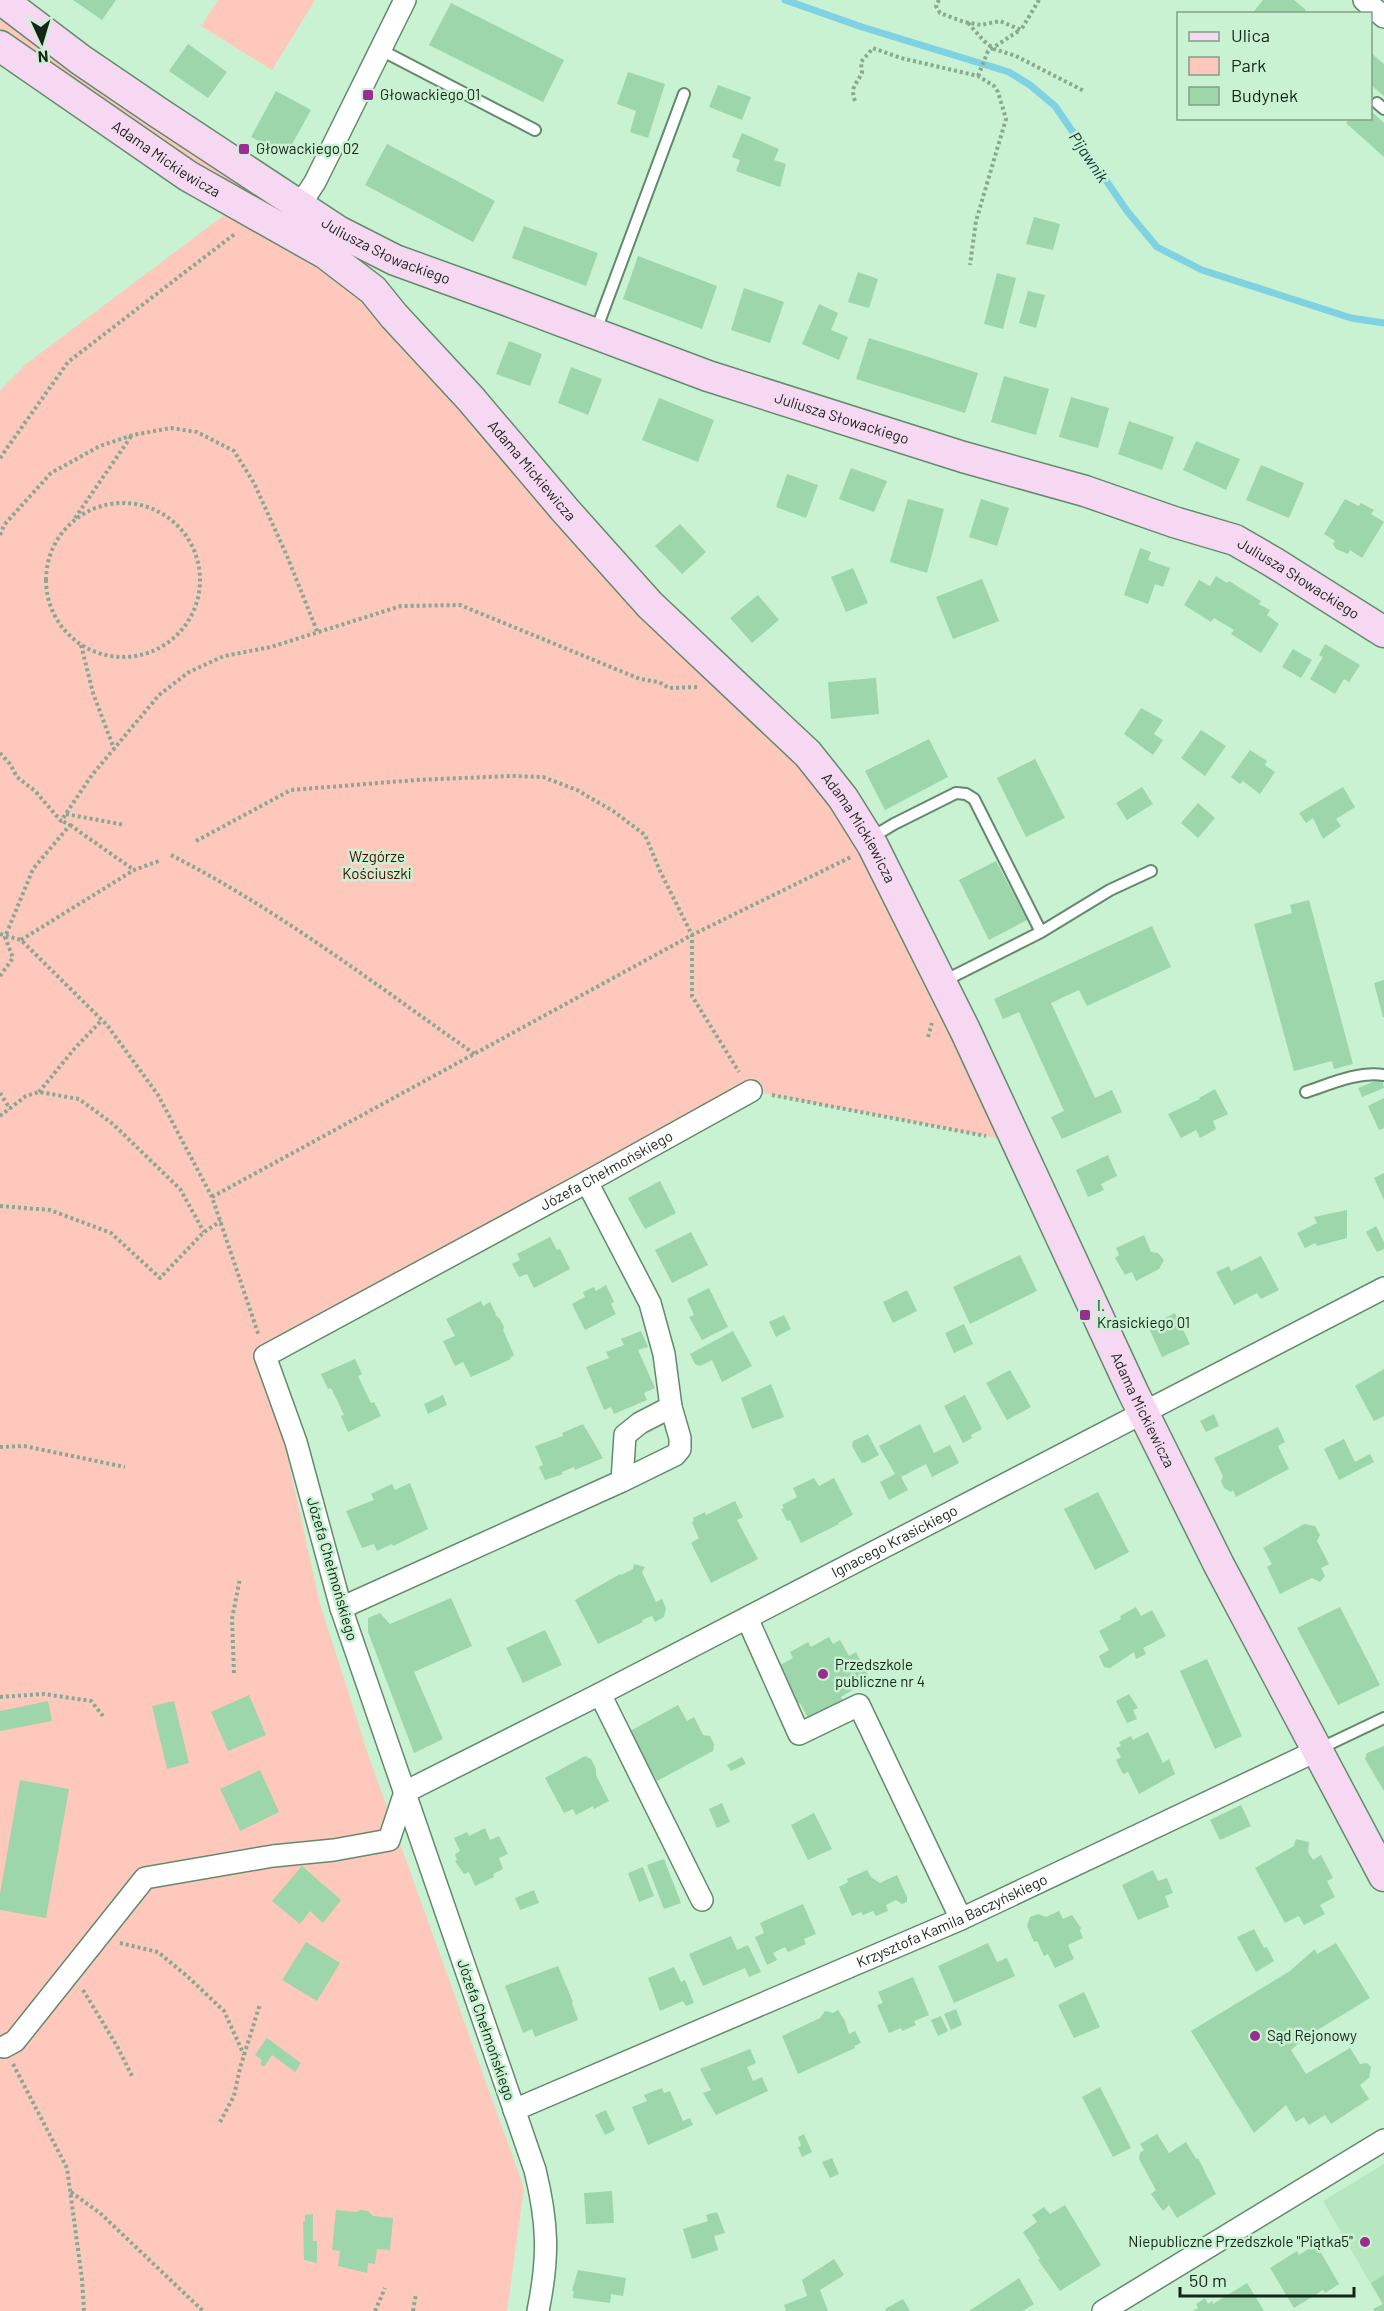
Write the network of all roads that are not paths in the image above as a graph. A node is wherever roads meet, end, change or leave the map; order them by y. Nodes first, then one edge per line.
1 (2, 0) edge
2 (405, 0) edge
3 (1364, 0) edge
4 (1384, 17) edge
5 (0, 46) edge
6 (379, 49) junction
7 (684, 94) dead end
8 (535, 129) dead end
9 (292, 217) junction
10 (395, 260) junction
11 (373, 290) junction
12 (595, 333) junction
13 (1384, 632) edge
14 (871, 843) junction
15 (1151, 871) dead end
16 (1041, 932) junction
17 (941, 982) junction
18 (1384, 1076) edge
19 (751, 1091) road end
20 (1306, 1092) dead end
21 (587, 1182) junction
22 (1384, 1288) edge
23 (671, 1407) junction
24 (1143, 1412) junction
25 (622, 1481) junction
26 (341, 1608) junction
27 (747, 1618) junction
28 (600, 1694) junction
29 (1384, 1718) edge
30 (1316, 1751) junction
31 (405, 1792) junction
32 (1384, 1876) edge
33 (702, 1900) dead end
34 (961, 1919) junction
35 (4, 2047) road end
36 (514, 2110) junction
37 (1384, 2140) edge
38 (538, 2311) edge
39 (1103, 2311) edge

1 - 9 street, Adama Mickiewicza
2 - 6 street
3 - 4 street
5 - 9 street, Adama Mickiewicza
6 - 8 lane
6 - 9 street
7 - 12 lane
9 - 10 street, Juliusza Słowackiego
9 - 11 street, Adama Mickiewicza
10 - 11 street
10 - 12 street, Juliusza Słowackiego
11 - 14 street, Adama Mickiewicza
12 - 13 street, Juliusza Słowackiego
14 - 16 lane
14 - 17 street, Adama Mickiewicza
15 - 16 lane
16 - 17 lane
17 - 24 street, Adama Mickiewicza
18 - 20 lane
19 - 21 street, Józefa Chełmońskiego
21 - 23 street
21 - 26 street, Józefa Chełmońskiego
22 - 24 street, Ignacego Krasickiego
23 - 25 street
23 - 25 street
24 - 27 street, Ignacego Krasickiego
24 - 30 street, Adama Mickiewicza
25 - 26 street
26 - 31 street, Józefa Chełmońskiego
27 - 28 street, Ignacego Krasickiego
27 - 34 street
28 - 31 street, Ignacego Krasickiego
28 - 33 street
29 - 30 lane, Krzysztofa Kamila Baczyńskiego
30 - 32 street, Adama Mickiewicza
30 - 34 street, Krzysztofa Kamila Baczyńskiego
31 - 35 street
31 - 36 street, Józefa Chełmońskiego
34 - 36 street, Krzysztofa Kamila Baczyńskiego
36 - 38 street, Józefa Chełmońskiego
37 - 39 street

